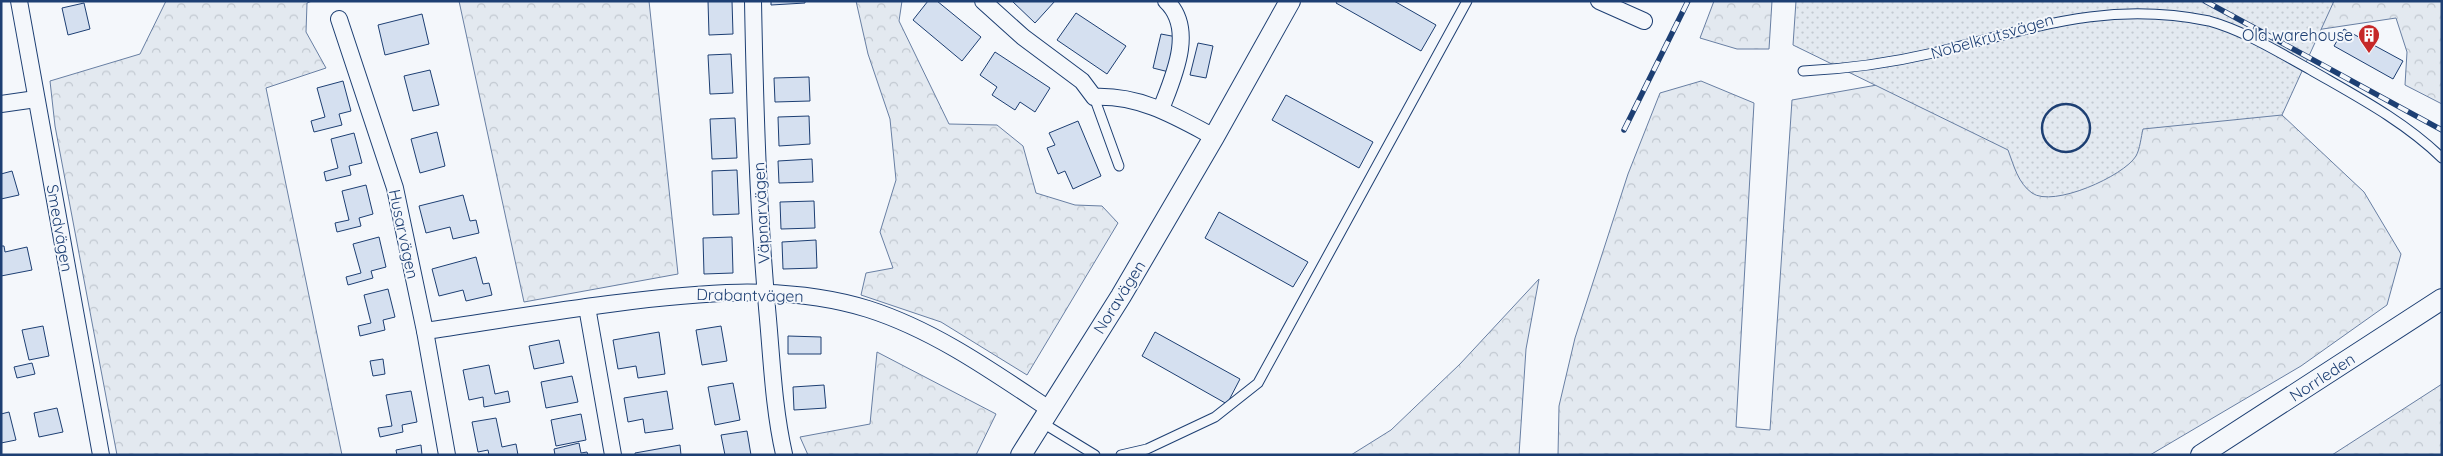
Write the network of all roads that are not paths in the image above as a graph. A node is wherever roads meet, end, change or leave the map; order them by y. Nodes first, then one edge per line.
1 (19, 1) edge
2 (753, 1) edge
3 (983, 1) edge
4 (1166, 1) edge
5 (1290, 1) edge
6 (1467, 1) edge
7 (1599, 1) edge
8 (2108, 5) edge
9 (339, 19) dead end
10 (1644, 21) dead end
11 (1803, 71) dead end
12 (1094, 97) junction
13 (36, 100) junction
14 (1, 104) edge
15 (1161, 109) junction
16 (1214, 137) junction
17 (2442, 158) edge
18 (1119, 166) dead end
19 (766, 294) junction
20 (2442, 299) edge
21 (587, 307) junction
22 (425, 331) junction
23 (1045, 415) junction
24 (784, 454) edge
25 (101, 455) edge
26 (447, 455) edge
27 (613, 455) edge
28 (1021, 455) edge
29 (1095, 455) edge
30 (1121, 455) edge
31 (2201, 455) edge

1 - 13 street, Smedvägen
2 - 19 street, Väpnarvägen
3 - 12 street
4 - 15 street
5 - 16 street, Noravägen
6 - 30 lane
7 - 10 street
8 - 11 lane, Nobelkrutsvägen
8 - 17 lane, Nobelkrutsvägen
9 - 22 street, Husarvägen
12 - 15 street
12 - 18 lane
13 - 14 street
13 - 25 street, Smedvägen
15 - 16 street
16 - 23 street, Noravägen
19 - 21 street, Drabantvägen
19 - 23 street, Drabantvägen
19 - 24 street, Väpnarvägen
20 - 31 street, Norrleden
21 - 22 street, Drabantvägen
21 - 27 street
22 - 26 street, Husarvägen
23 - 28 street, Noravägen
23 - 29 lane

